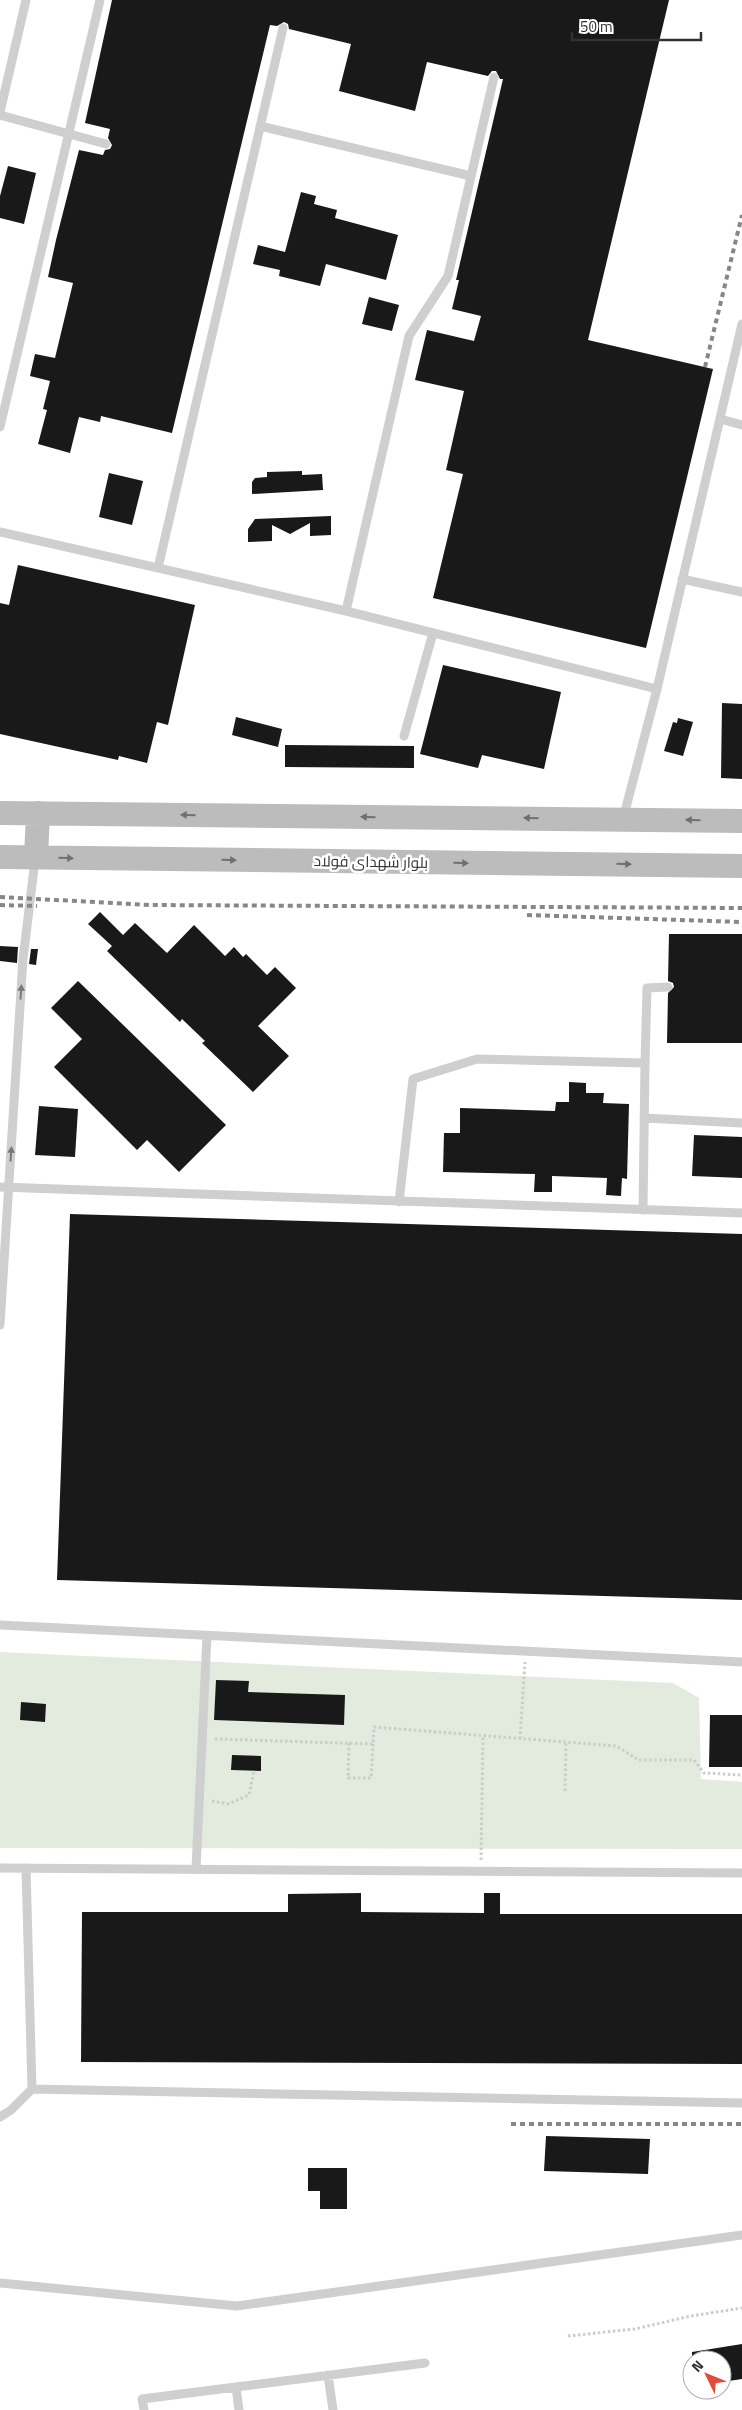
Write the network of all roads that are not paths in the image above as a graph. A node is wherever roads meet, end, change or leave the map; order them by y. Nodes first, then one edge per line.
1 (26, 0) edge
2 (100, 0) edge
3 (283, 28) dead end
4 (494, 77) dead end
5 (0, 114) edge
6 (260, 126) junction
7 (69, 134) junction
8 (106, 144) dead end
9 (471, 176) junction
10 (742, 324) edge
11 (720, 419) junction
12 (742, 425) edge
13 (0, 427) edge
14 (0, 532) edge
15 (158, 568) junction
16 (682, 579) junction
17 (742, 592) edge
18 (346, 611) junction
19 (433, 632) junction
20 (657, 689) junction
21 (404, 736) dead end
22 (0, 813) edge
23 (38, 813) junction
24 (623, 819) junction
25 (742, 820) edge
26 (0, 858) edge
27 (36, 858) junction
28 (742, 866) edge
29 (668, 987) dead end
30 (645, 1064) junction
31 (644, 1118) junction
32 (742, 1124) edge
33 (4, 1187) edge
34 (399, 1202) junction
35 (642, 1210) junction
36 (742, 1213) edge
37 (0, 1325) edge
38 (0, 1625) edge
39 (207, 1636) junction
40 (742, 1662) edge
41 (0, 1868) edge
42 (26, 1868) junction
43 (196, 1869) junction
44 (742, 1872) edge
45 (32, 2089) junction
46 (742, 2103) edge
47 (0, 2116) edge
48 (742, 2235) edge
49 (0, 2283) edge
50 (425, 2363) dead end
51 (328, 2376) junction
52 (236, 2387) junction
53 (144, 2410) edge
54 (239, 2410) edge
55 (333, 2410) edge

1 - 5 lane
2 - 7 lane
3 - 6 lane
4 - 9 lane
5 - 7 lane
6 - 9 lane
6 - 15 lane
7 - 8 lane
7 - 13 lane
9 - 18 lane
10 - 11 lane
11 - 12 lane
11 - 16 lane
14 - 15 lane
15 - 18 lane
16 - 17 lane
16 - 20 lane
18 - 19 lane
19 - 20 lane
19 - 21 lane
20 - 24 lane
22 - 23 street
24 -> 23 street
23 - 27 street
25 -> 24 street
26 - 27 street, بلوار شهدای فولاد
27 -> 28 street, بلوار شهدای فولاد
33 -> 27 lane
29 - 30 lane
30 - 31 lane
30 - 34 lane
31 - 32 lane
31 - 35 lane
33 - 34 lane
33 - 37 lane
34 - 35 lane
35 - 36 lane
38 - 39 lane
39 - 40 lane
39 - 43 lane
41 - 42 lane
42 - 43 lane
42 - 45 lane
43 - 44 lane
45 - 46 lane
45 - 47 lane
48 - 49 lane
50 - 51 lane
51 - 52 lane
51 - 55 lane
52 - 53 lane
52 - 54 lane

